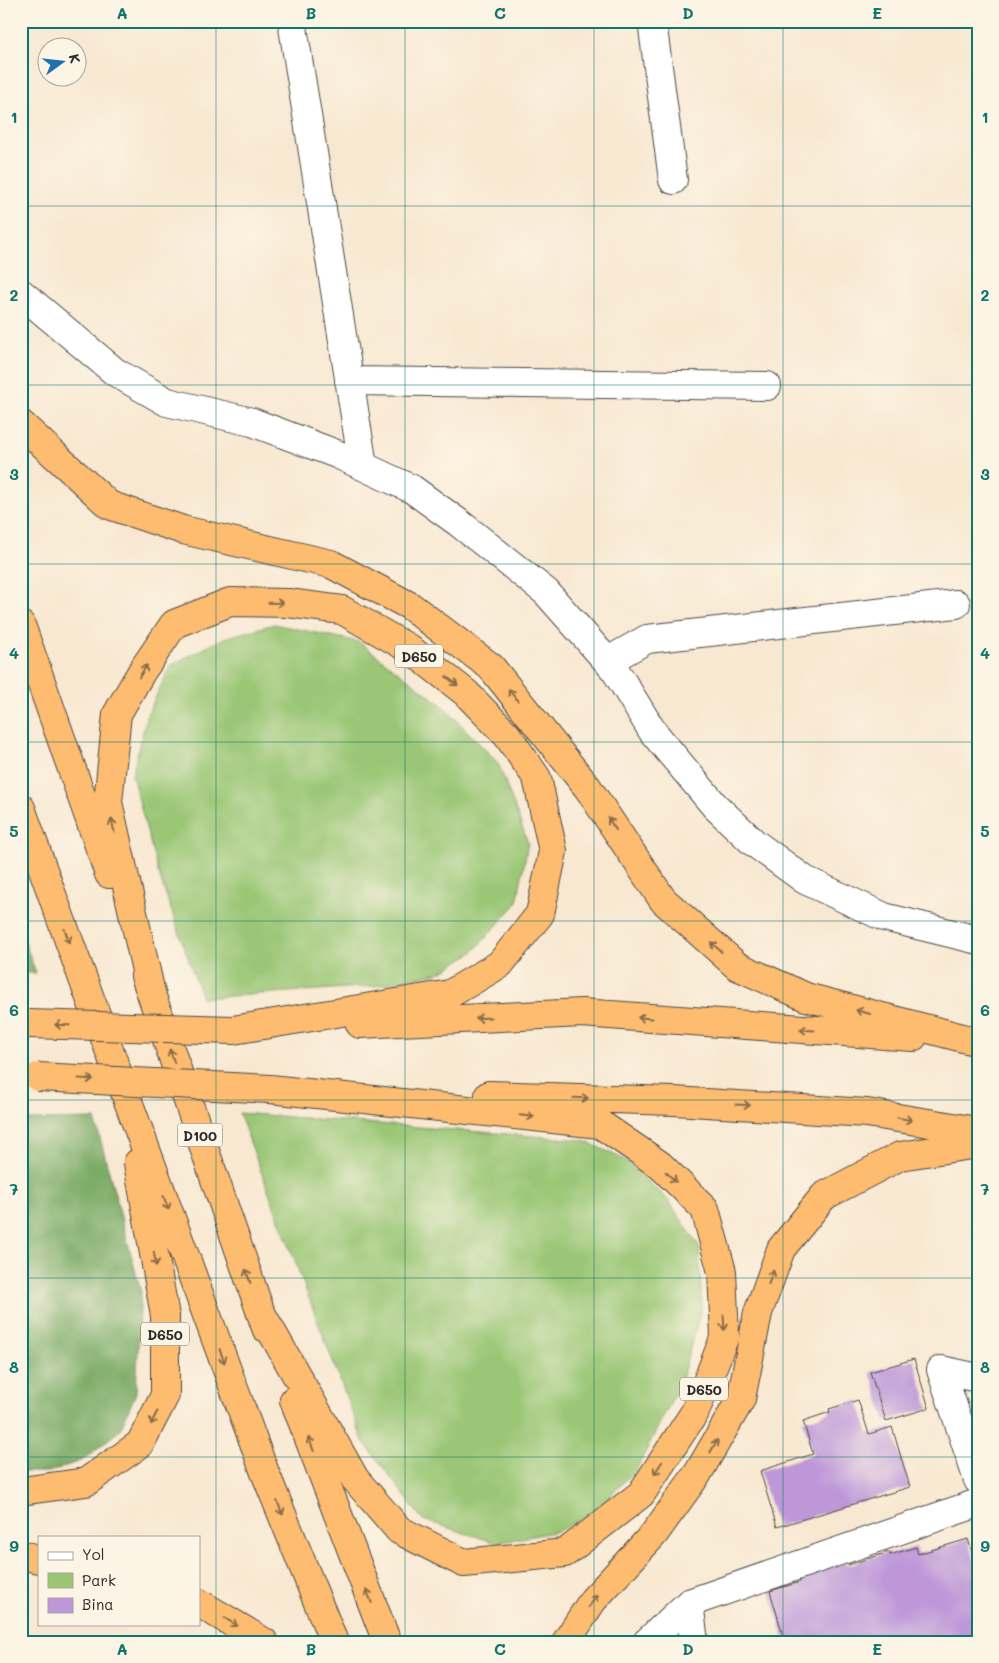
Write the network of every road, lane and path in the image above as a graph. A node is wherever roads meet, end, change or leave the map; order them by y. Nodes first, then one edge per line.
1 (292, 21) edge
2 (652, 21) edge
3 (673, 180) dead end
4 (21, 292) edge
5 (349, 381) junction
6 (767, 386) dead end
7 (21, 424) edge
8 (363, 466) junction
9 (956, 604) dead end
10 (21, 625) edge
11 (608, 661) junction
12 (21, 808) edge
13 (21, 830) edge
14 (55, 903) junction
15 (978, 940) edge
16 (151, 993) junction
17 (24, 1023) edge
18 (233, 1030) junction
19 (978, 1042) edge
20 (30, 1076) edge
21 (270, 1089) junction
22 (125, 1090) junction
23 (978, 1131) edge
24 (978, 1144) edge
25 (260, 1311) junction
26 (978, 1378) edge
27 (978, 1480) edge
28 (21, 1491) edge
29 (978, 1503) edge
30 (21, 1555) edge
31 (38, 1559) edge
32 (200, 1603) edge
33 (689, 1603) junction
34 (264, 1642) edge
35 (334, 1642) edge
36 (387, 1642) edge
37 (566, 1642) edge
38 (647, 1642) edge
39 (694, 1642) edge

1 - 5 street
2 - 3 street
4 - 8 street
5 - 6 street
5 - 8 street
19 -> 7 highway, D650
8 - 11 street
9 - 11 street
10 - 16 highway, D100
11 - 15 street
12 - 14 highway
13 - 14 highway
14 -> 22 highway
16 -> 18 highway, D650
25 -> 16 highway, D100
18 -> 17 highway, D650, bridge
19 -> 18 highway, D650
20 -> 21 highway, bridge
21 -> 23 highway
21 -> 25 highway, D650
22 -> 28 highway, D650
22 -> 35 highway
37 -> 24 highway, D650
36 -> 25 highway, D100
26 - 27 street
29 - 33 street
30 - 31 highway
32 -> 34 highway
33 - 38 street
33 - 39 street

